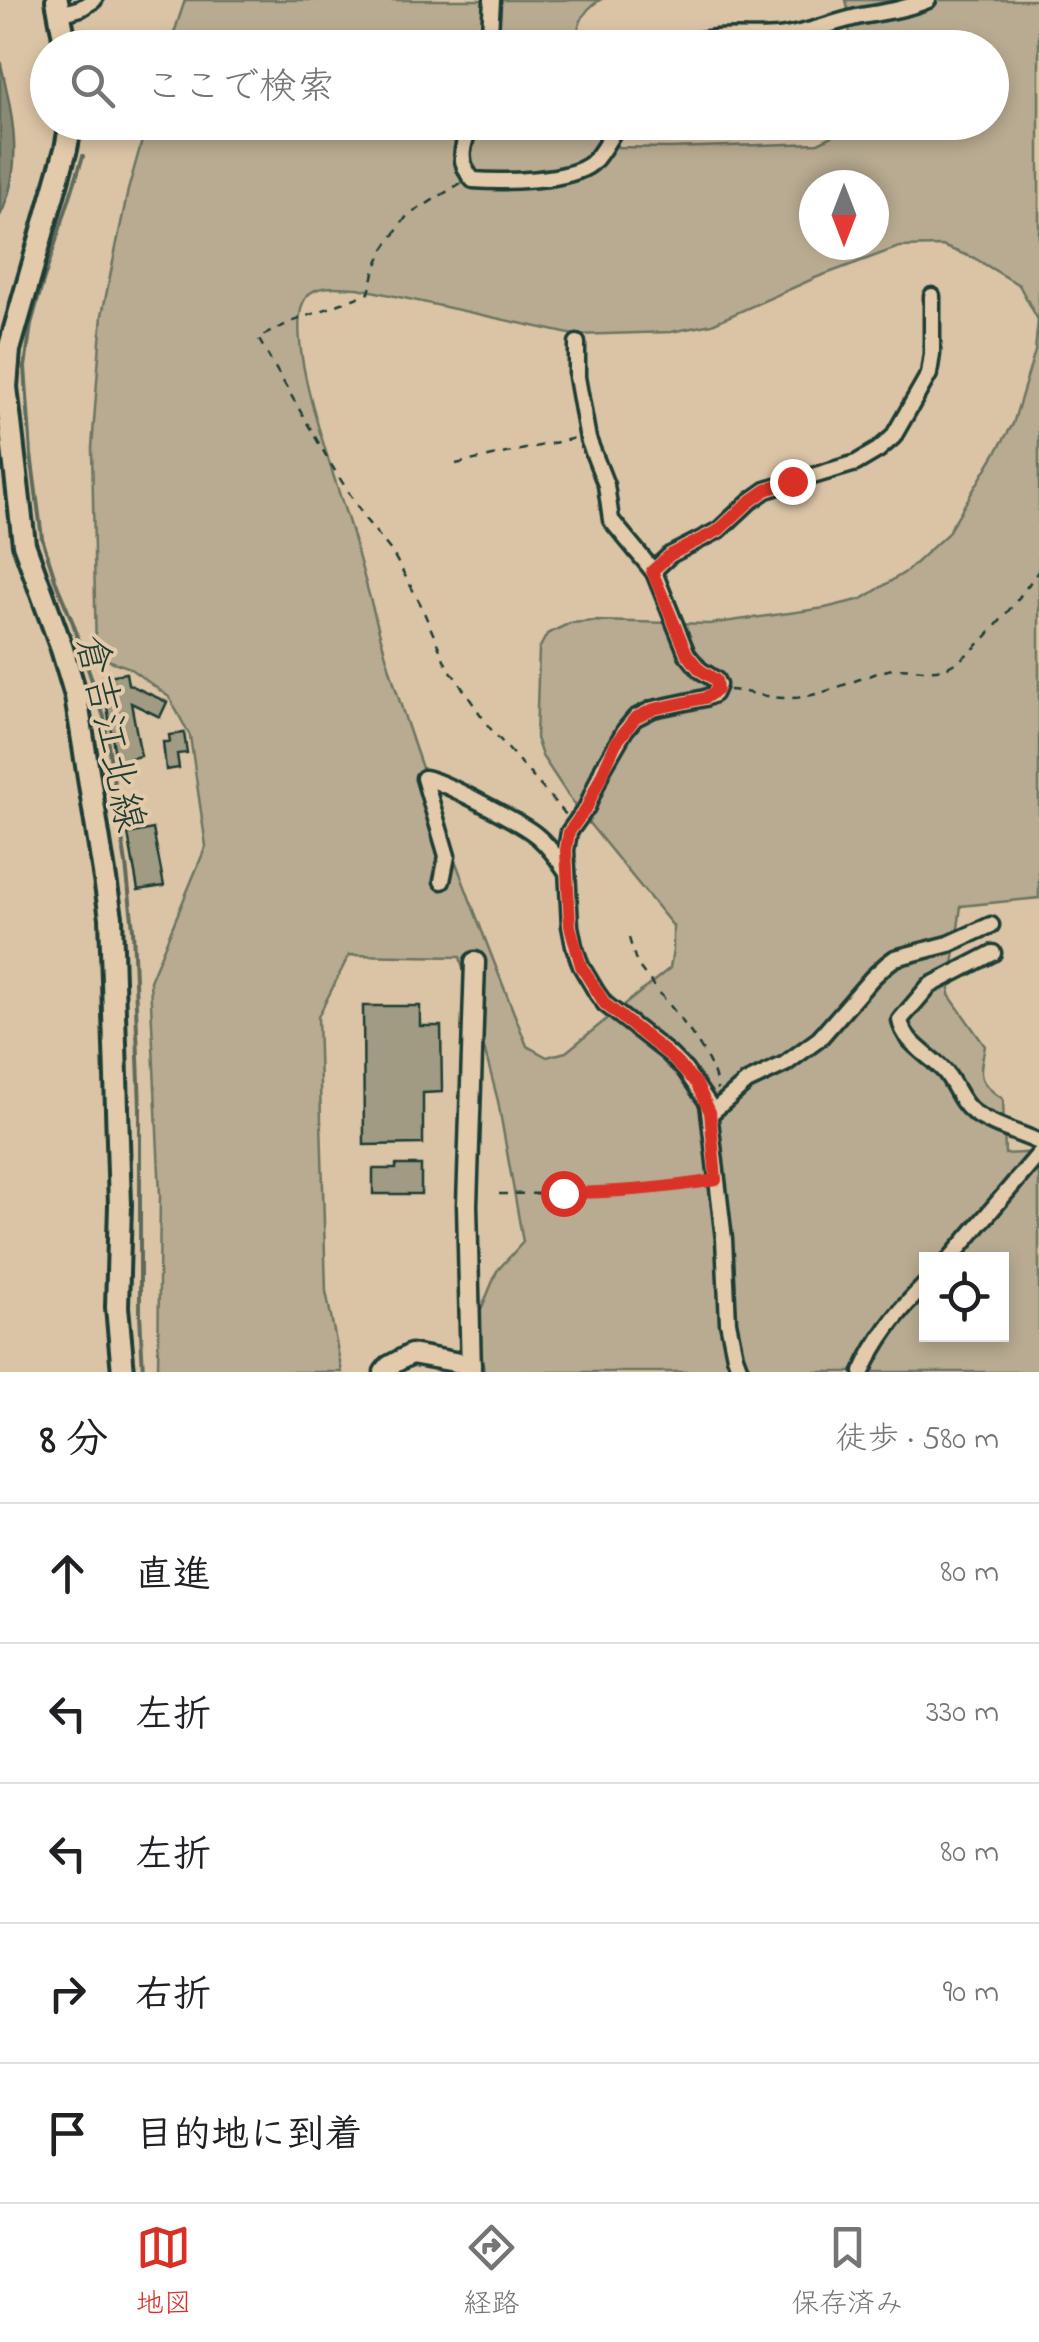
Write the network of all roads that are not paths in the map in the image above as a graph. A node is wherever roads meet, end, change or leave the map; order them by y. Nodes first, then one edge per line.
1 (94, 0) edge
2 (492, 0) edge
3 (928, 0) edge
4 (58, 7) edge
5 (490, 30) edge
6 (813, 30) edge
7 (68, 140) edge
8 (465, 140) edge
9 (607, 140) edge
10 (932, 296) dead end
11 (576, 342) dead end
12 (652, 571) junction
13 (567, 873) junction
14 (442, 881) dead end
15 (991, 926) dead end
16 (993, 953) dead end
17 (475, 962) dead end
18 (713, 1112) junction
19 (1039, 1142) edge
20 (1039, 1154) edge
21 (956, 1252) edge
22 (919, 1291) edge
23 (471, 1369) edge
24 (123, 1372) edge
25 (384, 1372) edge
26 (740, 1372) edge
27 (862, 1372) edge

1 - 4 street
2 - 5 street
3 - 6 street
7 - 24 main road, 倉吉江北線
8 - 9 street
10 - 12 street
11 - 12 street
12 - 13 street
13 - 14 street
13 - 18 street
15 - 18 street
16 - 19 street
17 - 23 street
18 - 26 street
20 - 21 street
22 - 27 street
23 - 25 street

